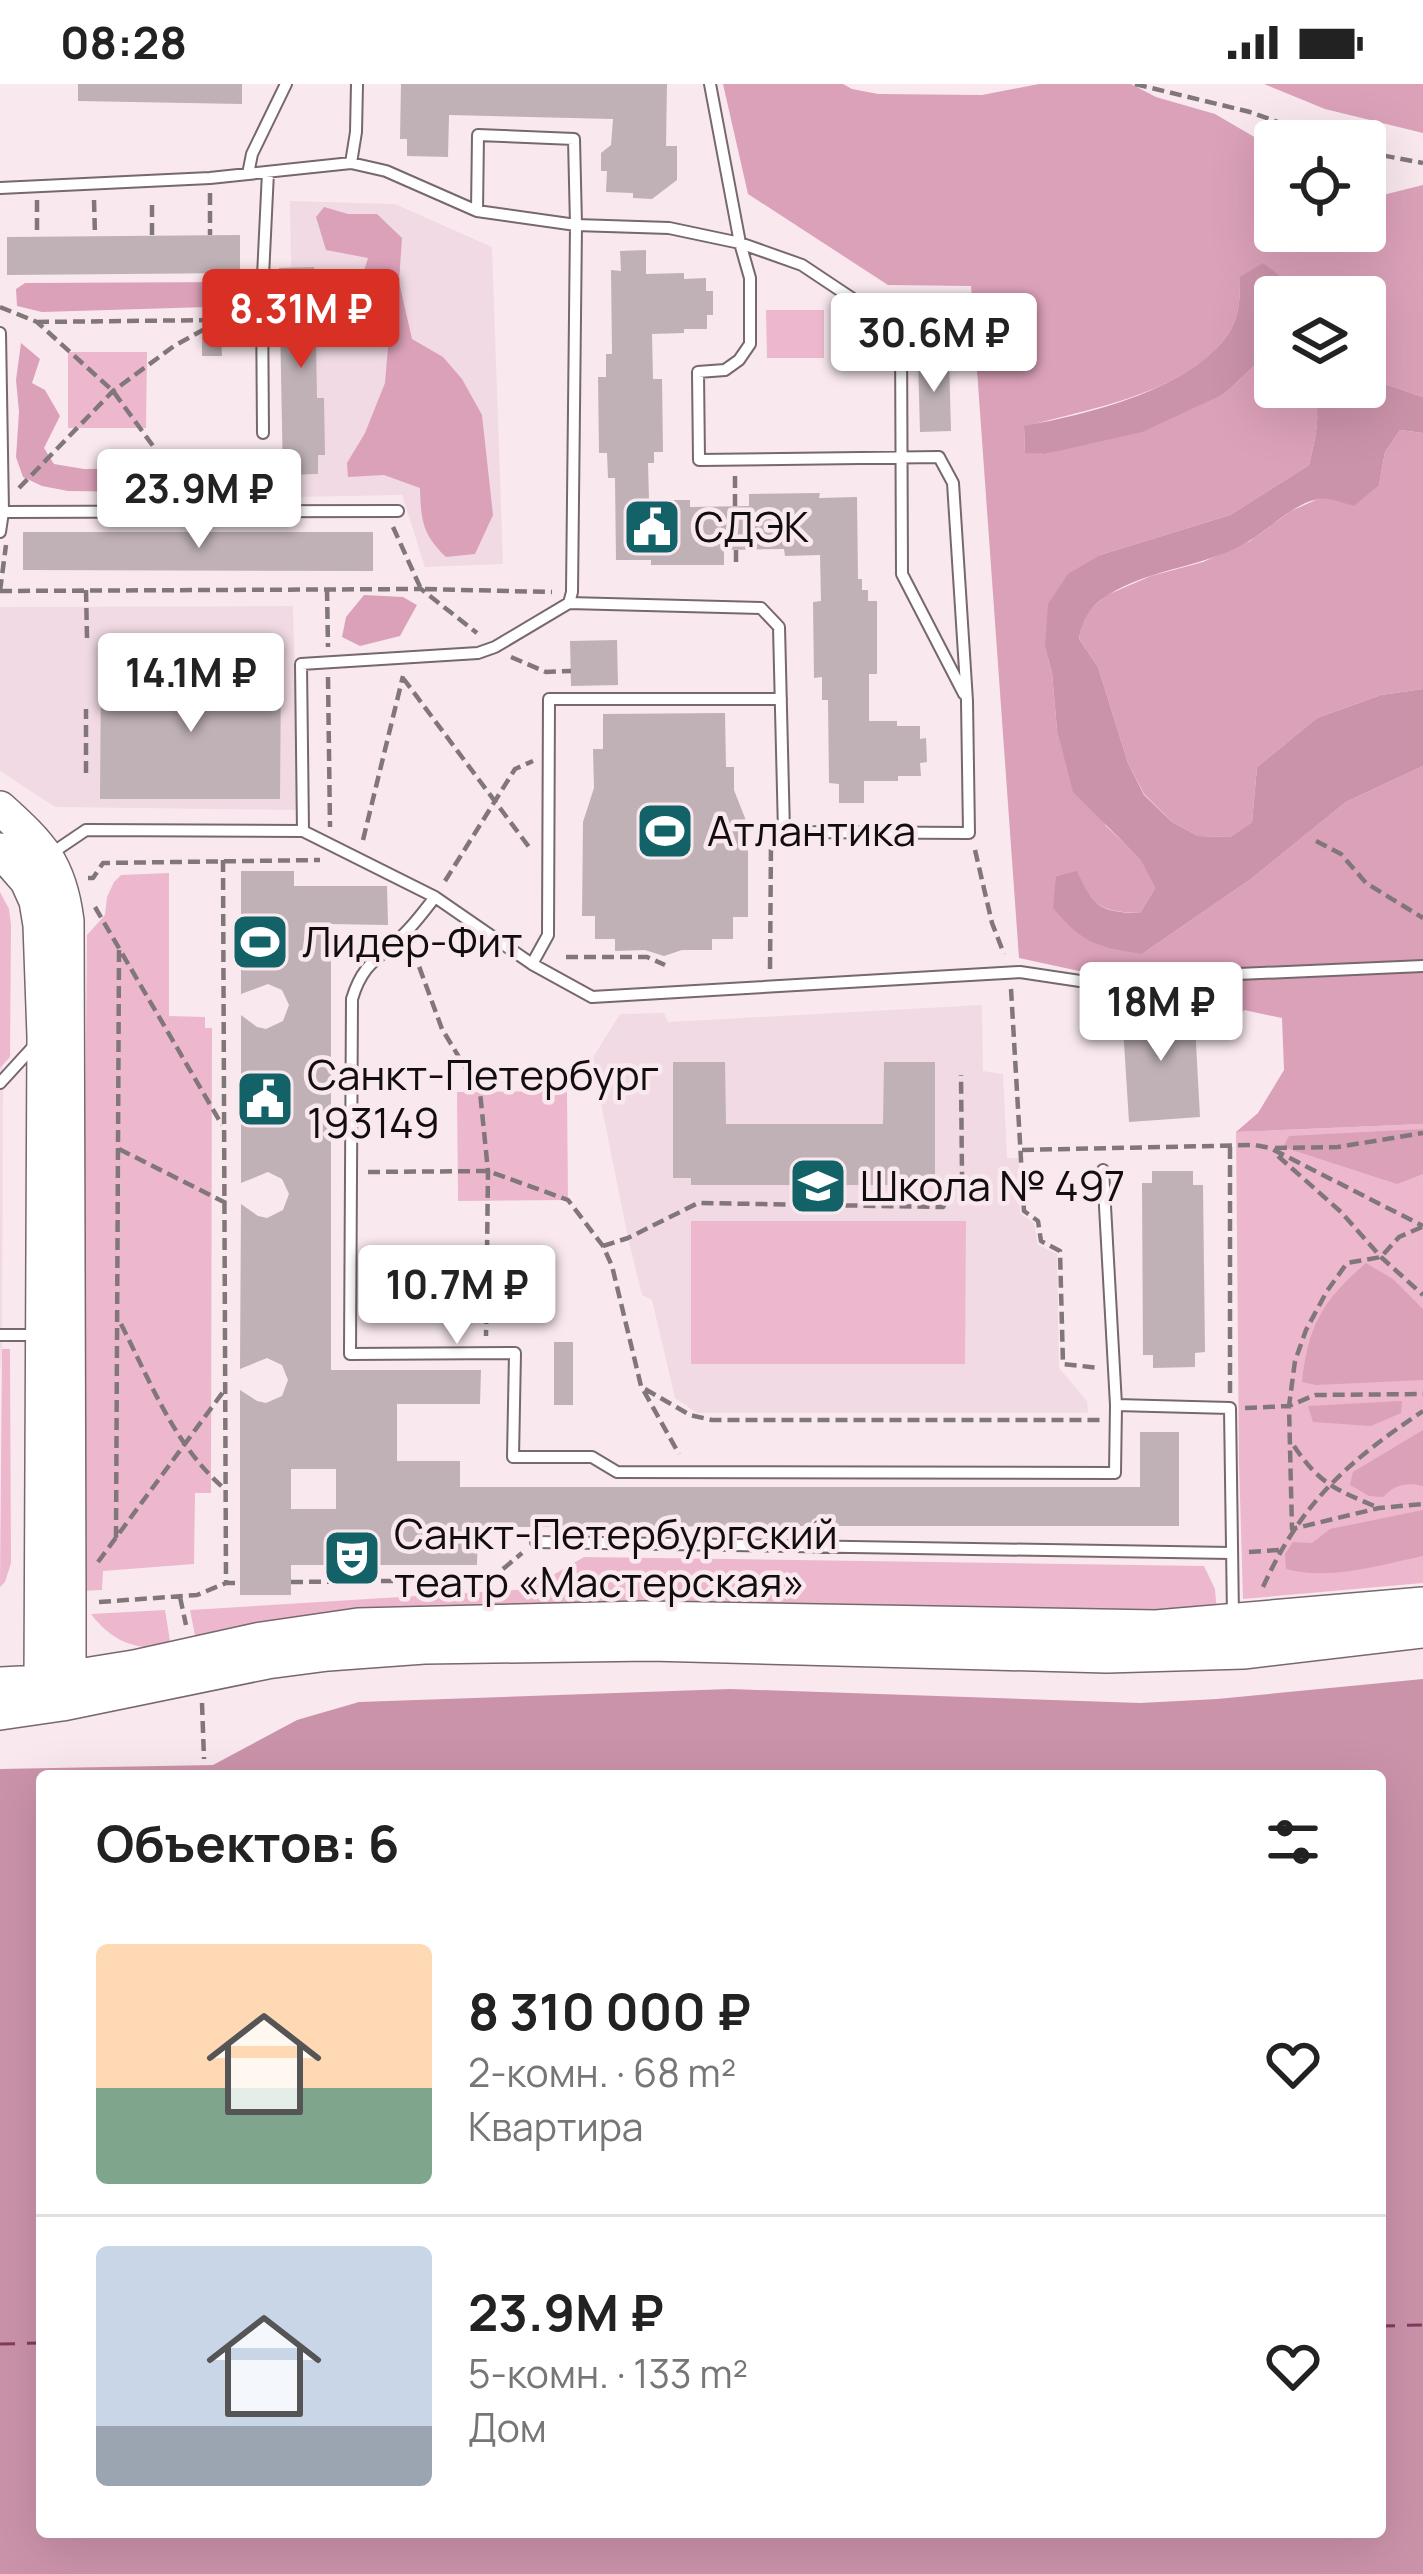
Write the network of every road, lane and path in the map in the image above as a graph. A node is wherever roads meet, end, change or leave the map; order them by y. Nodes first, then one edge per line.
1 (286, 84) edge
2 (357, 84) edge
3 (710, 84) edge
4 (1135, 84) edge
5 (1272, 120) edge
6 (1386, 156) edge
7 (1423, 163) edge
8 (352, 164) junction
9 (268, 172) junction
10 (248, 174) junction
11 (210, 178) junction
12 (152, 181) junction
13 (94, 183) junction
14 (36, 186) junction
15 (0, 188) edge
16 (476, 211) junction
17 (576, 224) junction
18 (152, 235) dead end
19 (210, 235) dead end
20 (37, 236) dead end
21 (95, 236) dead end
22 (740, 243) junction
23 (262, 297) junction
24 (0, 308) edge
25 (221, 320) junction
26 (37, 322) junction
27 (0, 333) edge
28 (113, 391) junction
29 (263, 433) dead end
30 (900, 457) junction
31 (735, 460) junction
32 (735, 506) dead end
33 (392, 511) joint
34 (3, 512) edge
35 (200, 512) junction
36 (3, 535) edge
37 (736, 550) dead end
38 (736, 562) dead end
39 (422, 589) junction
40 (86, 590) junction
41 (327, 590) junction
42 (0, 591) edge
43 (570, 598) junction
44 (87, 638) dead end
45 (495, 647) junction
46 (401, 660) junction
47 (328, 663) junction
48 (571, 671) dead end
49 (403, 678) junction
50 (781, 699) junction
51 (967, 701) junction
52 (86, 709) dead end
53 (548, 754) junction
54 (86, 773) dead end
55 (495, 802) junction
56 (0, 808) edge
57 (303, 831) junction
58 (784, 832) junction
59 (969, 833) junction
60 (1316, 841) dead end
61 (330, 844) junction
62 (0, 850) edge
63 (48, 856) junction
64 (356, 856) junction
65 (536, 856) dead end
66 (223, 860) junction
67 (82, 878) dead end
68 (93, 878) junction
69 (93, 890) dead end
70 (435, 897) junction
71 (92, 902) dead end
72 (1423, 918) edge
73 (404, 935) junction
74 (119, 949) junction
75 (566, 957) dead end
76 (532, 964) junction
77 (665, 965) dead end
78 (1423, 966) edge
79 (1010, 973) junction
80 (770, 987) junction
81 (44, 1036) junction
82 (961, 1075) dead end
83 (0, 1083) edge
84 (225, 1130) junction
85 (1423, 1133) edge
86 (1230, 1144) junction
87 (1270, 1148) junction
88 (118, 1149) junction
89 (1022, 1150) junction
90 (1103, 1170) dead end
91 (488, 1171) junction
92 (350, 1173) junction
93 (226, 1203) junction
94 (1422, 1227) edge
95 (603, 1246) junction
96 (1382, 1257) junction
97 (1406, 1279) junction
98 (1423, 1284) edge
99 (1423, 1295) edge
100 (118, 1319) junction
101 (0, 1335) edge
102 (43, 1335) junction
103 (486, 1353) junction
104 (1113, 1369) junction
105 (640, 1386) junction
106 (226, 1388) junction
107 (1423, 1394) edge
108 (1115, 1405) junction
109 (1289, 1406) junction
110 (1229, 1408) junction
111 (1244, 1408) dead end
112 (1423, 1411) edge
113 (1115, 1420) junction
114 (1292, 1443) junction
115 (183, 1446) junction
116 (688, 1472) junction
117 (716, 1472) junction
118 (820, 1472) junction
119 (1327, 1485) junction
120 (716, 1487) dead end
121 (820, 1487) dead end
122 (226, 1490) junction
123 (1423, 1504) edge
124 (1378, 1508) junction
125 (716, 1526) dead end
126 (820, 1526) dead end
127 (1292, 1529) junction
128 (116, 1538) junction
129 (536, 1542) joint
130 (716, 1545) junction
131 (820, 1546) junction
132 (1279, 1550) junction
133 (1238, 1553) junction
134 (94, 1568) dead end
135 (240, 1582) dead end
136 (291, 1582) dead end
137 (226, 1583) junction
138 (180, 1597) junction
139 (88, 1602) dead end
140 (1423, 1604) edge
141 (1245, 1613) junction
142 (1423, 1631) edge
143 (189, 1642) dead end
144 (0, 1684) edge
145 (57, 1688) junction
146 (202, 1692) dead end
147 (0, 1714) edge
148 (204, 1759) dead end

1 - 10 lane
2 - 8 lane
3 - 22 lane
4 - 5 path
6 - 7 path
8 - 9 lane
8 - 16 lane
9 - 10 lane
9 - 23 lane
10 - 11 lane
11 - 12 lane
11 - 19 path
12 - 13 lane
12 - 18 path
13 - 14 lane
13 - 21 path
14 - 15 lane
14 - 20 path
16 - 17 lane
16 - 17 lane
17 - 22 lane
17 - 43 lane
22 - 30 lane
22 - 31 lane
23 - 25 path
23 - 29 lane
24 - 26 path
25 - 26 path
25 - 28 path
26 - 28 path
27 - 34 lane
28 - 34 path
28 - 35 path
30 - 31 lane
30 - 51 lane
30 - 51 lane
31 - 32 path
33 - 35 lane
33 - 39 path
34 - 35 lane
34 - 36 lane
36 - 42 path
37 - 38 path
39 - 41 path
39 - 43 path
39 - 45 path
40 - 41 path
40 - 42 path
40 - 44 path
41 - 47 path
43 - 45 lane
43 - 50 lane
45 - 46 lane
45 - 48 path
46 - 47 lane
46 - 49 path
47 - 57 lane
47 - 61 path
49 - 55 path
49 - 64 path
50 - 53 lane
50 - 58 lane
51 - 59 lane
52 - 54 path
53 - 55 path
53 - 76 lane
55 - 65 path
55 - 70 path
56 - 63 main road
57 - 61 lane
57 - 63 lane
58 - 59 lane
58 - 80 path
59 - 79 path
60 - 72 path
61 - 64 lane
61 - 66 path
62 - 81 main road
63 - 145 main road
64 - 70 lane
66 - 68 path
66 - 84 path
67 - 68 path
68 - 69 path
70 - 73 lane
70 - 76 lane
71 - 74 path
73 - 91 path
73 - 92 lane
74 - 84 path
74 - 88 path
75 - 77 path
76 - 80 lane
78 - 79 lane
79 - 80 lane
79 - 89 path
81 - 83 lane
81 - 102 main road
82 - 95 path
84 - 93 path
85 - 87 path
86 - 87 path
86 - 89 path
86 - 110 path
87 - 94 path
87 - 96 path
88 - 93 path
88 - 100 path
89 - 104 path
90 - 104 lane
91 - 92 path
91 - 95 path
91 - 103 path
92 - 103 lane
93 - 106 path
94 - 96 path
95 - 105 path
96 - 97 path
96 - 109 path
97 - 98 path
97 - 99 path
100 - 115 path
100 - 128 path
101 - 102 lane
102 - 145 main road
103 - 116 lane
104 - 108 lane
105 - 113 path
105 - 116 path
106 - 115 path
106 - 122 path
107 - 109 path
108 - 110 lane
108 - 113 lane
109 - 111 path
109 - 114 path
110 - 133 lane
112 - 119 path
113 - 118 lane
114 - 119 path
114 - 127 path
115 - 122 path
115 - 128 path
116 - 117 lane
117 - 118 lane
117 - 120 lane
118 - 121 lane
119 - 124 path
119 - 127 path
122 - 137 path
123 - 124 path
124 - 127 path
125 - 130 lane
126 - 131 lane
127 - 132 path
128 - 134 path
129 - 130 lane
129 - 136 path
130 - 131 lane
131 - 133 lane
132 - 133 path
132 - 141 path
133 - 141 lane
135 - 137 path
137 - 138 path
138 - 139 path
138 - 143 path
140 - 141 main road
141 - 145 main road
142 - 145 main road
144 - 145 main road
145 - 147 main road
146 - 148 path

